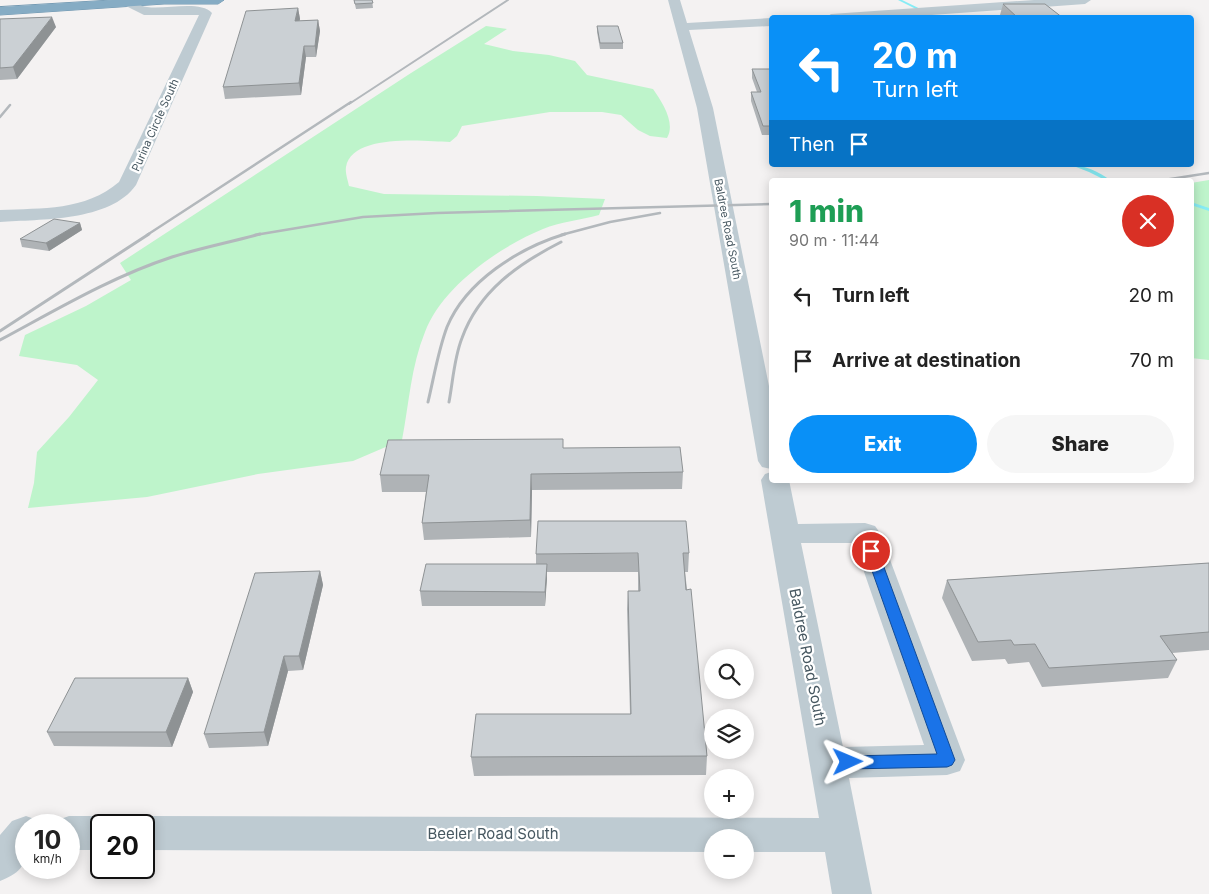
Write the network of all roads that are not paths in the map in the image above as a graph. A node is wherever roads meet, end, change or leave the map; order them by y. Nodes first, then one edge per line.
1 (168, 0) edge
2 (218, 0) edge
3 (674, 0) edge
4 (1085, 0) edge
5 (130, 3) junction
6 (0, 11) edge
7 (868, 15) edge
8 (769, 22) edge
9 (682, 27) junction
10 (0, 216) edge
11 (769, 450) edge
12 (776, 483) edge
13 (785, 534) junction
14 (828, 762) junction
15 (155, 833) edge
16 (842, 835) junction
17 (15, 846) edge
18 (0, 863) edge
19 (852, 894) edge

1 - 2 highway
1 - 5 highway
3 - 9 street, Baldree Road South
4 - 7 street
5 - 6 highway
5 - 10 street, Purina Circle South
8 - 9 street
9 - 11 street, Baldree Road South
12 - 13 street, Baldree Road South
13 - 14 street, Baldree Road South
13 - 14 street
14 - 16 street, Baldree Road South
15 - 16 street, Beeler Road South
16 - 19 street, Baldree Road South
17 - 18 street

